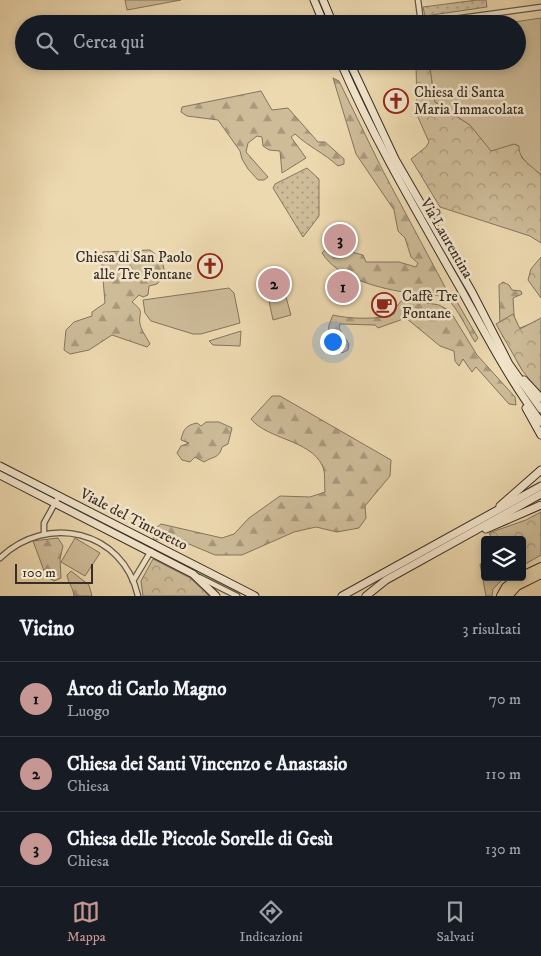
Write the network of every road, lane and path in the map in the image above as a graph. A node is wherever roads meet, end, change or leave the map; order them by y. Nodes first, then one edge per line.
1 (324, 0) edge
2 (418, 0) edge
3 (315, 2) edge
4 (541, 7) edge
5 (320, 15) edge
6 (330, 15) edge
7 (420, 15) edge
8 (481, 15) edge
9 (344, 70) edge
10 (353, 70) edge
11 (437, 212) dead end
12 (427, 215) junction
13 (420, 220) junction
14 (509, 364) junction
15 (512, 381) junction
16 (541, 398) edge
17 (541, 409) edge
18 (541, 422) edge
19 (541, 435) edge
20 (0, 466) edge
21 (541, 470) edge
22 (0, 475) edge
23 (541, 486) edge
24 (541, 494) edge
25 (57, 500) junction
26 (541, 505) edge
27 (491, 514) junction
28 (44, 533) junction
29 (467, 536) junction
30 (154, 545) junction
31 (150, 552) junction
32 (0, 558) edge
33 (419, 558) junction
34 (541, 567) edge
35 (193, 574) junction
36 (526, 574) edge
37 (541, 574) edge
38 (133, 581) junction
39 (514, 581) edge
40 (138, 596) edge
41 (216, 596) edge
42 (237, 596) edge
43 (255, 596) edge
44 (343, 596) edge
45 (366, 596) edge
46 (501, 596) edge
47 (508, 596) edge

1 - 3 street
1 - 6 main road
2 - 7 street
3 - 5 main road
4 - 8 street
9 - 13 main road, Via Laurentina
10 - 12 main road, Via Laurentina
11 - 12 street
12 - 13 street
12 - 14 main road, Via Laurentina
13 - 15 main road, Via Laurentina
14 - 16 main road
14 - 17 main road, Via Laurentina
15 - 18 main road, Via Laurentina
15 - 19 main road
20 - 25 main road, Viale del Tintoretto
21 - 27 main road
22 - 25 main road, Viale del Tintoretto
23 - 27 main road
24 - 29 main road
25 - 28 street
25 - 30 main road, Viale del Tintoretto
25 - 31 main road, Viale del Tintoretto
26 - 29 main road
27 - 33 main road
28 - 32 street
28 - 38 street
29 - 33 main road
30 - 31 street
30 - 43 main road, Viale del Tintoretto
31 - 35 main road, Viale del Tintoretto
31 - 38 street
33 - 44 main road
33 - 45 main road
34 - 36 highway
35 - 41 main road, Viale del Tintoretto
35 - 42 street
37 - 47 highway
38 - 40 street
39 - 46 highway

